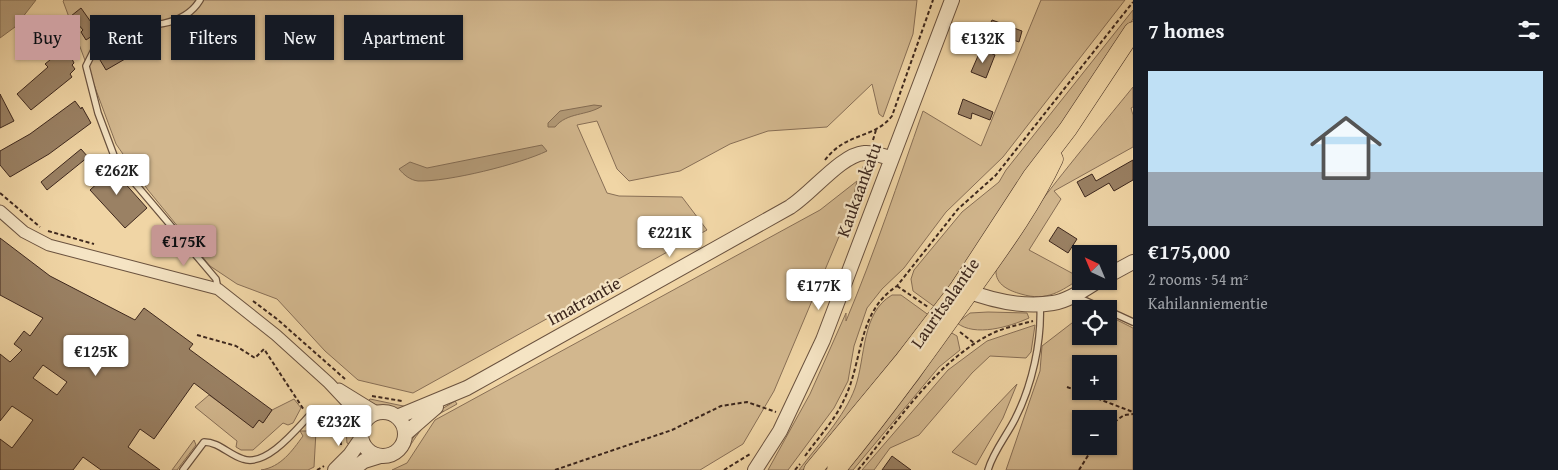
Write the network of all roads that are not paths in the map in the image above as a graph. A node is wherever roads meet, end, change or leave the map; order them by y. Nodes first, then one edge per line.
1 (200, 0) edge
2 (952, 0) edge
3 (1133, 31) edge
4 (891, 158) junction
5 (0, 211) edge
6 (1133, 262) edge
7 (1118, 270) edge
8 (218, 289) junction
9 (964, 290) junction
10 (1081, 290) edge
11 (1072, 295) junction
12 (1083, 300) edge
13 (1040, 304) junction
14 (1117, 315) edge
15 (1133, 322) edge
16 (329, 383) junction
17 (448, 397) junction
18 (378, 413) junction
19 (308, 416) road end
20 (397, 417) junction
21 (363, 424) junction
22 (405, 434) junction
23 (361, 438) junction
24 (380, 456) junction
25 (331, 467) edge
26 (183, 470) edge
27 (352, 470) edge
28 (755, 470) edge
29 (813, 470) edge
30 (836, 470) edge
31 (988, 470) edge

1 - 8 lane
2 - 4 street, Kaukaankatu
3 - 9 main road, Lauritsalantie
4 - 17 street, Imatrantie
4 - 28 street, Kaukaankatu
5 - 8 street
6 - 7 street
8 - 16 street
9 - 13 street
9 - 29 main road, Lauritsalantie
9 - 30 main road, Lauritsalantie
10 - 11 street
11 - 12 lane
11 - 13 street
13 - 31 lane
14 - 15 lane
16 - 18 street
16 - 21 street
17 - 20 street, Imatrantie
17 - 22 street, Imatrantie
18 - 20 street
18 - 21 street
19 - 26 lane
20 - 22 street
21 - 23 street
22 - 24 street
23 - 24 street
23 - 25 street
24 - 27 street

